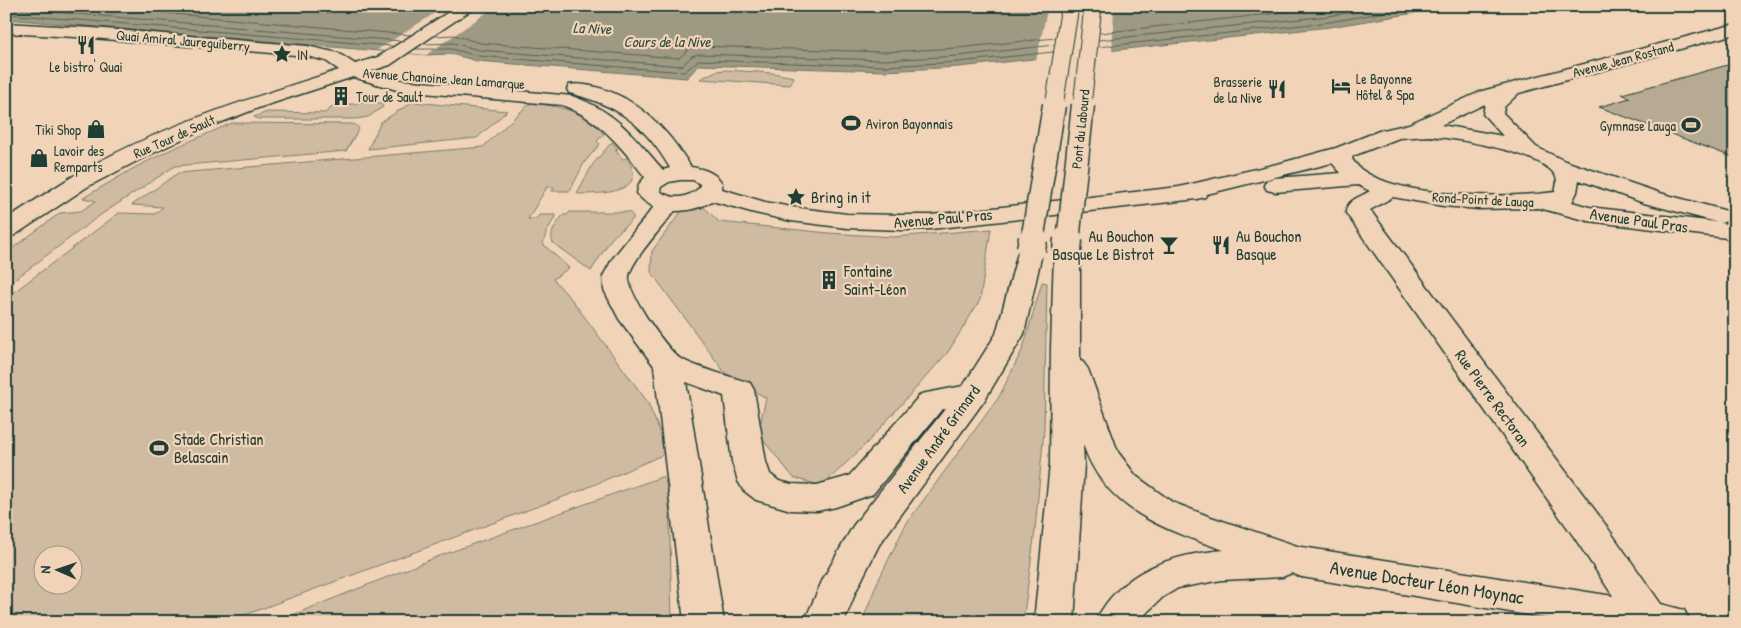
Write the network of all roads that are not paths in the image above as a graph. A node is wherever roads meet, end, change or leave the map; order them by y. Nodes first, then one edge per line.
1 (469, 6) edge
2 (1070, 6) edge
3 (1093, 6) edge
4 (6, 28) edge
5 (1735, 29) edge
6 (355, 72) junction
7 (1512, 88) junction
8 (1414, 130) junction
9 (1527, 150) junction
10 (1344, 152) junction
11 (1558, 166) junction
12 (684, 173) junction
13 (658, 178) junction
14 (1356, 179) junction
15 (1388, 191) junction
16 (709, 192) junction
17 (1179, 194) junction
18 (1544, 202) junction
19 (668, 204) junction
20 (1735, 220) edge
21 (6, 230) edge
22 (1735, 232) edge
23 (1031, 249) joint
24 (1065, 348) junction
25 (668, 365) junction
26 (973, 394) junction
27 (1302, 562) junction
28 (1660, 620) edge
29 (704, 622) edge
30 (824, 622) edge
31 (1054, 622) edge
32 (1115, 622) edge

1 - 6 street, Rue Tour de Sault
2 - 23 street, Pont du Labourd, bridge
3 - 24 street, Pont du Labourd, bridge
4 - 6 street, Quai Amiral Jaureguiberry
5 - 7 street, Avenue Jean Rostand
6 - 12 street, Avenue Chanoine Jean Lamarque
6 - 13 street, Avenue Chanoine Jean Lamarque
6 - 21 street, Rue Tour de Sault
7 - 8 street, Avenue Jean Rostand
7 - 9 street, Avenue Jean Rostand
8 - 9 street
8 - 10 street
9 - 11 street
10 - 14 street
10 - 17 street, Avenue Paul Pras
11 - 18 street, Rond-Point de Lauga
11 - 20 street, Avenue Paul Pras
12 - 13 street
12 - 16 street
13 - 19 street
14 - 15 street, Rond-Point de Lauga
14 - 17 street, Avenue Paul Pras
15 - 18 street, Rond-Point de Lauga
15 - 28 street, Rue Pierre Rectoran
16 - 17 street, Avenue Paul Pras
16 - 19 street
18 - 22 street, Avenue Paul Pras
19 - 25 street
23 - 26 street, Avenue André Grimard
24 - 27 street
24 - 31 street
25 - 26 street
25 - 29 street
26 - 30 street, Avenue André Grimard
27 - 28 street, Avenue Docteur Léon Moynac
27 - 32 street

